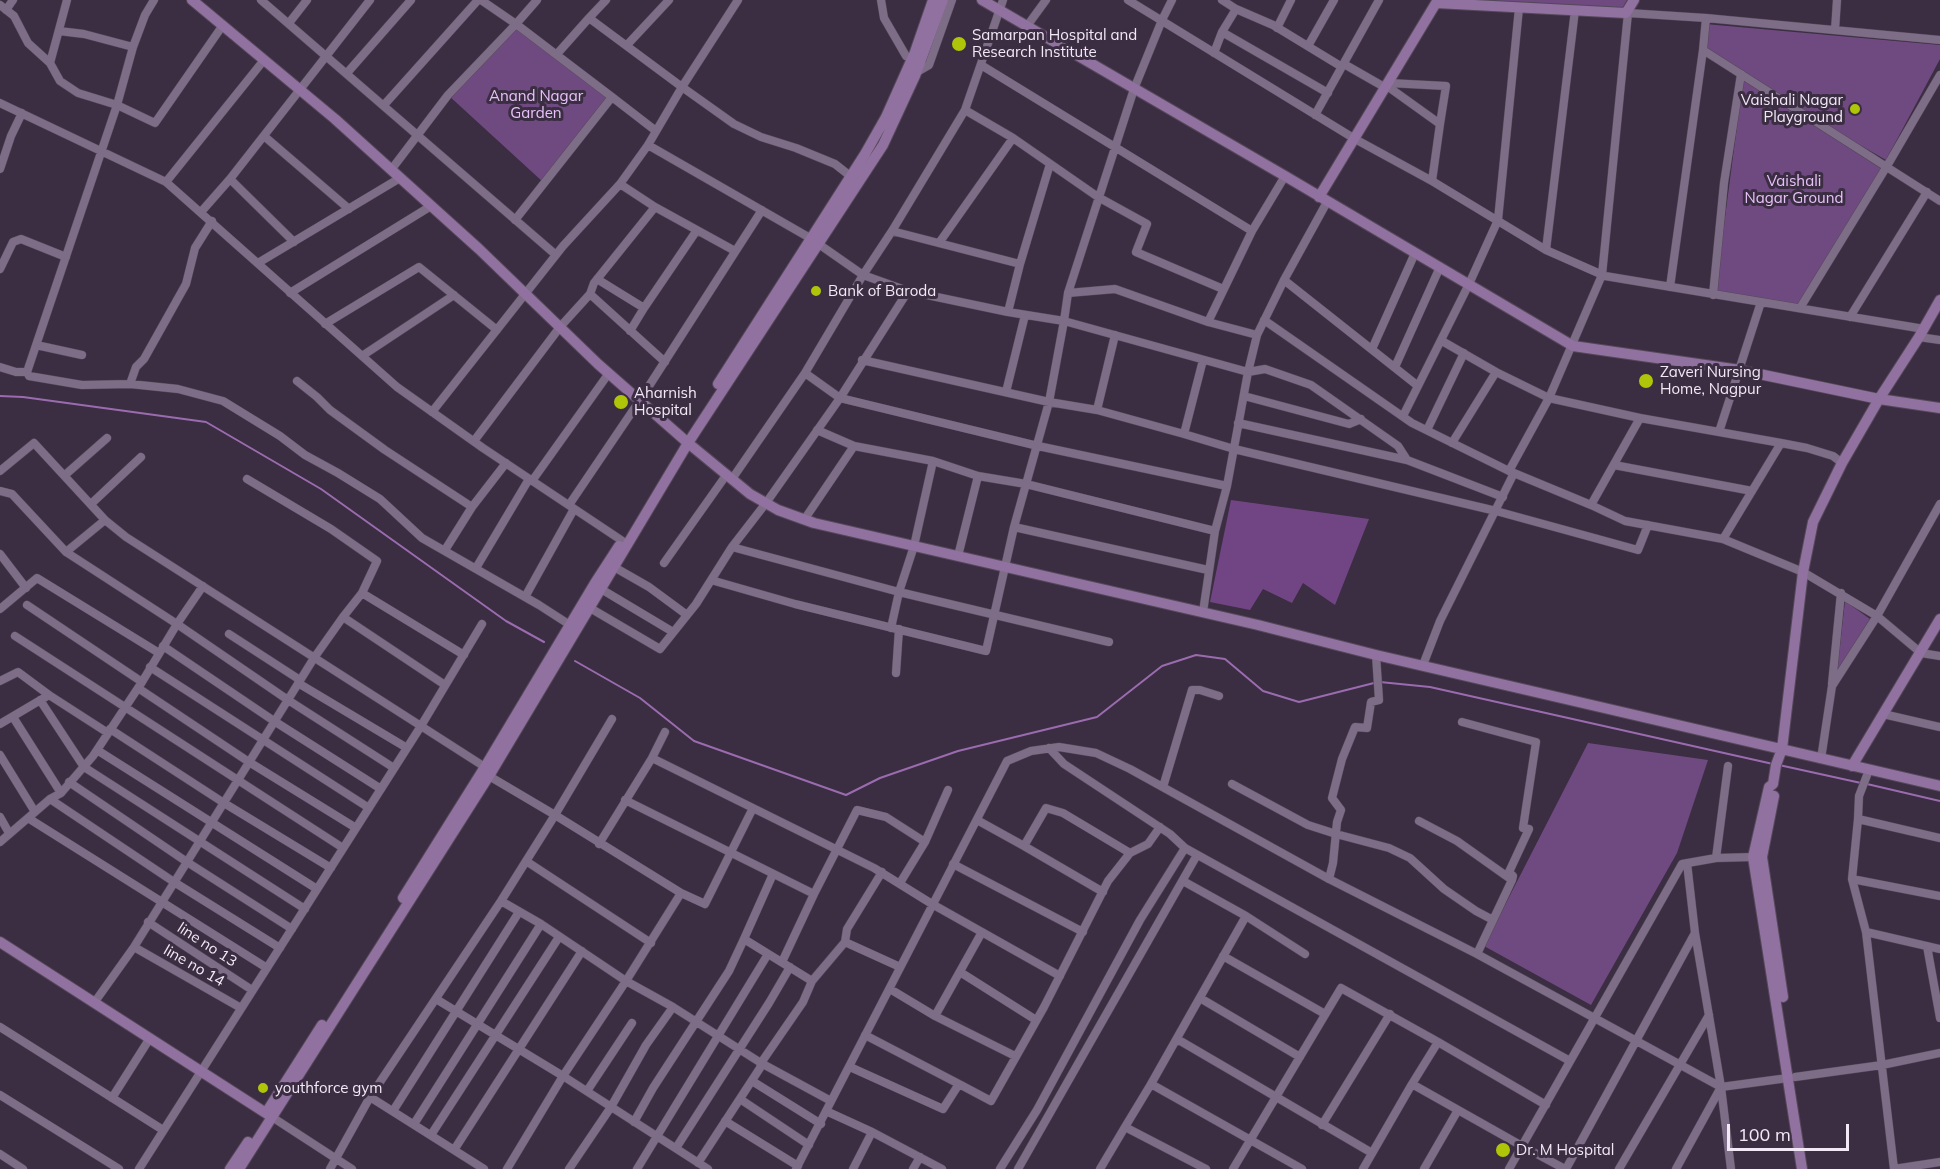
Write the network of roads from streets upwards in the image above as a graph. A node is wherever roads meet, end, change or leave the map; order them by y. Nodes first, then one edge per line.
1 (13, 0) edge
2 (67, 0) edge
3 (154, 0) edge
4 (192, 0) edge
5 (261, 0) edge
6 (307, 0) edge
7 (370, 0) edge
8 (411, 0) edge
9 (479, 0) edge
10 (537, 0) edge
11 (606, 0) edge
12 (669, 0) edge
13 (738, 0) edge
14 (881, 0) edge
15 (928, 0) edge
16 (933, 0) edge
17 (943, 0) edge
18 (952, 0) edge
19 (982, 0) edge
20 (1046, 0) edge
21 (1128, 0) edge
22 (1173, 0) edge
23 (1222, 0) edge
24 (1291, 0) edge
25 (1335, 0) edge
26 (1379, 0) edge
27 (1634, 0) edge
28 (1837, 0) edge
29 (1436, 2) edge
30 (1492, 3) edge
31 (1002, 5) edge
32 (3, 8) edge
33 (1519, 8) junction
34 (1236, 9) junction
35 (1575, 10) junction
36 (1627, 13) junction
37 (588, 18) junction
38 (1706, 18) junction
39 (1162, 20) junction
40 (289, 23) junction
41 (516, 24) junction
42 (223, 26) junction
43 (1027, 26) junction
44 (1277, 28) junction
45 (1835, 30) junction
46 (59, 31) junction
47 (1222, 32) junction
48 (1940, 40) edge
49 (627, 45) junction
50 (1308, 46) junction
51 (133, 47) junction
52 (1703, 50) junction
53 (1214, 52) junction
54 (557, 54) junction
55 (328, 56) junction
56 (264, 60) junction
57 (914, 60) junction
58 (50, 63) junction
59 (981, 65) junction
60 (1343, 65) junction
61 (347, 73) junction
62 (1741, 74) junction
63 (1940, 75) edge
64 (1387, 86) junction
65 (682, 87) junction
66 (1134, 88) junction
67 (300, 91) junction
68 (1936, 91) edge
69 (1328, 93) junction
70 (612, 97) junction
71 (0, 102) edge
72 (117, 105) junction
73 (384, 105) junction
74 (965, 110) junction
75 (22, 113) junction
76 (1315, 115) junction
77 (1440, 124) junction
78 (656, 131) junction
79 (419, 135) junction
80 (264, 136) junction
81 (1013, 138) junction
82 (1355, 139) junction
83 (648, 146) junction
84 (1115, 146) junction
85 (101, 152) junction
86 (1050, 164) junction
87 (1887, 166) junction
88 (0, 169) edge
89 (391, 170) junction
90 (1285, 176) junction
91 (400, 178) junction
92 (230, 179) junction
93 (854, 179) junction
94 (1432, 181) junction
95 (166, 182) junction
96 (620, 184) junction
97 (1927, 192) junction
98 (1098, 197) junction
99 (1323, 199) junction
100 (1940, 201) edge
101 (430, 206) junction
102 (655, 207) junction
103 (349, 209) junction
104 (762, 210) junction
105 (201, 212) junction
106 (1498, 219) junction
107 (515, 220) junction
108 (212, 221) junction
109 (697, 230) junction
110 (892, 231) junction
111 (1252, 231) junction
112 (814, 241) junction
113 (294, 242) junction
114 (939, 243) junction
115 (1546, 250) junction
116 (735, 251) junction
117 (1415, 253) junction
118 (556, 255) junction
119 (66, 257) junction
120 (258, 263) junction
121 (1020, 264) junction
122 (1440, 267) junction
123 (0, 268) edge
124 (1602, 274) junction
125 (863, 275) junction
126 (597, 279) junction
127 (1284, 280) junction
128 (1469, 284) junction
129 (1670, 287) junction
130 (1223, 290) junction
131 (908, 291) junction
132 (290, 292) junction
133 (1068, 293) junction
134 (526, 294) junction
135 (590, 294) junction
136 (454, 295) junction
137 (1713, 295) junction
138 (1940, 300) edge
139 (1761, 302) junction
140 (644, 308) junction
141 (1800, 308) junction
142 (1008, 312) junction
143 (1025, 315) junction
144 (1850, 317) junction
145 (1264, 320) junction
146 (1064, 321) junction
147 (1208, 322) junction
148 (325, 324) junction
149 (560, 327) junction
150 (497, 330) junction
151 (630, 331) junction
152 (1922, 333) junction
153 (1114, 335) junction
154 (1257, 335) junction
155 (1442, 340) junction
156 (1940, 340) edge
157 (36, 345) junction
158 (1573, 346) junction
159 (1372, 349) junction
160 (1464, 353) junction
161 (82, 356) dead end
162 (362, 356) junction
163 (862, 360) junction
164 (1203, 360) junction
165 (665, 362) junction
166 (0, 367) edge
167 (1395, 368) junction
168 (1740, 370) junction
169 (27, 372) junction
170 (1248, 372) junction
171 (1496, 372) junction
172 (609, 373) junction
173 (805, 373) junction
174 (297, 381) dead end
175 (130, 384) junction
176 (1418, 386) junction
177 (1006, 392) junction
178 (1244, 396) junction
179 (840, 398) junction
180 (1549, 398) junction
181 (1879, 399) junction
182 (640, 400) junction
183 (1049, 402) junction
184 (1940, 408) edge
185 (1097, 410) junction
186 (432, 412) junction
187 (1403, 416) junction
188 (1640, 418) junction
189 (1361, 419) junction
190 (1239, 423) junction
191 (818, 430) junction
192 (1427, 430) junction
193 (1719, 432) junction
194 (1184, 434) junction
195 (107, 438) dead end
196 (685, 440) junction
197 (474, 441) junction
198 (1452, 442) junction
199 (1781, 443) junction
200 (854, 446) junction
201 (1038, 446) junction
202 (1234, 449) junction
203 (141, 457) dead end
204 (1407, 459) junction
205 (933, 461) junction
206 (506, 463) junction
207 (1842, 463) junction
208 (1614, 465) junction
209 (0, 471) edge
210 (1512, 472) junction
211 (64, 476) junction
212 (978, 476) junction
213 (729, 477) junction
214 (247, 479) dead end
215 (531, 480) junction
216 (1026, 484) junction
217 (1227, 486) junction
218 (0, 491) edge
219 (1752, 491) junction
220 (1503, 497) junction
221 (766, 503) junction
222 (91, 504) junction
223 (1940, 504) edge
224 (1591, 505) junction
225 (472, 507) junction
226 (571, 507) junction
227 (1496, 511) junction
228 (105, 520) junction
229 (804, 520) junction
230 (1648, 525) junction
231 (1014, 527) junction
232 (1215, 531) junction
233 (1723, 539) junction
234 (625, 542) junction
235 (914, 546) junction
236 (732, 547) junction
237 (444, 550) junction
238 (66, 552) junction
239 (0, 554) edge
240 (958, 556) junction
241 (664, 563) dead end
242 (614, 567) junction
243 (1006, 567) junction
244 (476, 568) junction
245 (1208, 570) junction
246 (1803, 572) junction
247 (711, 580) junction
248 (203, 586) junction
249 (26, 588) junction
250 (601, 588) junction
251 (899, 592) junction
252 (362, 593) junction
253 (1841, 593) junction
254 (525, 597) junction
255 (27, 605) dead end
256 (590, 608) junction
257 (0, 609) edge
258 (1203, 612) junction
259 (994, 613) junction
260 (687, 615) junction
261 (1877, 616) junction
262 (343, 617) junction
263 (1940, 619) edge
264 (177, 624) junction
265 (482, 624) dead end
266 (570, 626) junction
267 (895, 629) junction
268 (673, 633) junction
269 (230, 634) dead end
270 (15, 636) dead end
271 (1109, 642) dead end
272 (161, 650) junction
273 (1921, 653) junction
274 (558, 654) junction
275 (464, 655) junction
276 (1377, 655) junction
277 (1940, 656) edge
278 (314, 658) junction
279 (1423, 665) junction
280 (150, 667) junction
281 (896, 673) dead end
282 (0, 681) edge
283 (299, 681) junction
284 (140, 685) junction
285 (446, 685) junction
286 (1832, 686) junction
287 (49, 695) junction
288 (1219, 696) dead end
289 (40, 700) junction
290 (288, 700) junction
291 (125, 707) junction
292 (1883, 714) junction
293 (13, 717) junction
294 (612, 719) dead end
295 (274, 721) junction
296 (1461, 722) dead end
297 (0, 724) edge
298 (421, 726) junction
299 (1940, 728) edge
300 (109, 731) junction
301 (665, 732) dead end
302 (262, 741) junction
303 (407, 748) junction
304 (1049, 748) junction
305 (1782, 749) junction
306 (97, 750) junction
307 (0, 755) edge
308 (652, 758) junction
309 (1821, 759) junction
310 (249, 762) junction
311 (1728, 766) dead end
312 (1852, 766) junction
313 (84, 767) junction
314 (394, 768) junction
315 (1869, 770) junction
316 (489, 771) junction
317 (237, 781) junction
318 (69, 782) junction
319 (1232, 784) dead end
320 (1940, 786) edge
321 (1163, 787) junction
322 (381, 789) junction
323 (948, 790) dead end
324 (61, 793) junction
325 (50, 799) junction
326 (625, 800) junction
327 (224, 803) junction
328 (369, 808) junction
329 (753, 808) junction
330 (31, 815) junction
331 (555, 815) junction
332 (0, 817) edge
333 (1858, 819) junction
334 (976, 820) junction
335 (1419, 821) dead end
336 (211, 823) junction
337 (1160, 827) junction
338 (356, 828) junction
339 (9, 833) junction
340 (1336, 834) junction
341 (1940, 838) edge
342 (0, 842) edge
343 (925, 842) junction
344 (199, 843) junction
345 (599, 844) junction
346 (1024, 846) junction
347 (343, 848) junction
348 (1185, 848) junction
349 (837, 849) junction
350 (730, 851) junction
351 (1130, 853) junction
352 (1197, 855) junction
353 (1758, 857) junction
354 (1716, 858) junction
355 (526, 861) junction
356 (187, 862) junction
357 (1687, 863) junction
358 (953, 864) junction
359 (331, 868) junction
360 (882, 872) junction
361 (773, 874) junction
362 (1329, 879) junction
363 (1852, 879) junction
364 (1512, 880) junction
365 (1183, 881) junction
366 (174, 882) junction
367 (900, 883) junction
368 (317, 889) junction
369 (1103, 892) junction
370 (681, 894) junction
371 (814, 894) junction
372 (1940, 896) edge
373 (501, 901) junction
374 (161, 902) junction
375 (932, 904) junction
376 (305, 909) junction
377 (519, 912) junction
378 (1246, 916) junction
379 (1493, 920) junction
380 (148, 922) junction
381 (541, 924) junction
382 (292, 928) junction
383 (982, 932) junction
384 (1083, 932) junction
385 (1866, 932) junction
386 (1695, 933) junction
387 (559, 937) junction
388 (744, 939) junction
389 (0, 942) edge
390 (844, 942) junction
391 (651, 943) junction
392 (1927, 946) junction
393 (134, 947) junction
394 (280, 948) junction
395 (1940, 949) edge
396 (582, 951) junction
397 (768, 954) junction
398 (1305, 954) dead end
399 (1477, 954) junction
400 (1224, 956) junction
401 (782, 962) junction
402 (790, 967) junction
403 (900, 967) junction
404 (267, 968) junction
405 (960, 972) junction
406 (1060, 976) junction
407 (626, 981) junction
408 (812, 981) junction
409 (890, 989) junction
410 (252, 990) junction
411 (1200, 998) junction
412 (436, 999) junction
413 (94, 1003) junction
414 (673, 1007) junction
415 (241, 1008) junction
416 (456, 1010) junction
417 (1325, 1014) junction
418 (1390, 1014) junction
419 (1709, 1015) junction
420 (935, 1016) junction
421 (1594, 1017) junction
422 (1940, 1017) edge
423 (1036, 1020) junction
424 (697, 1022) junction
425 (477, 1023) junction
426 (633, 1023) dead end
427 (0, 1027) edge
428 (865, 1035) junction
429 (496, 1036) junction
430 (718, 1036) junction
431 (150, 1038) junction
432 (1176, 1039) junction
433 (1636, 1041) junction
434 (1438, 1042) junction
435 (739, 1049) junction
436 (519, 1050) junction
437 (1940, 1053) edge
438 (1015, 1056) junction
439 (1300, 1057) junction
440 (1570, 1061) junction
441 (761, 1063) junction
442 (1679, 1065) junction
443 (1882, 1065) junction
444 (850, 1067) junction
445 (200, 1071) junction
446 (563, 1076) junction
447 (1792, 1077) junction
448 (752, 1081) junction
449 (958, 1084) junction
450 (1151, 1084) junction
451 (1412, 1084) junction
452 (1721, 1087) junction
453 (587, 1091) junction
454 (0, 1095) edge
455 (370, 1096) junction
456 (112, 1098) junction
457 (1275, 1098) junction
458 (740, 1099) junction
459 (831, 1101) junction
460 (1546, 1105) junction
461 (610, 1107) junction
462 (1458, 1110) junction
463 (393, 1111) junction
464 (826, 1111) junction
465 (269, 1115) junction
466 (726, 1121) junction
467 (634, 1122) junction
468 (414, 1124) junction
469 (821, 1124) junction
470 (1322, 1125) junction
471 (1125, 1127) junction
472 (163, 1130) junction
473 (1024, 1130) junction
474 (872, 1132) junction
475 (431, 1135) junction
476 (1036, 1136) junction
477 (657, 1137) junction
478 (1250, 1140) junction
479 (809, 1144) junction
480 (1522, 1146) junction
481 (676, 1148) junction
482 (454, 1150) junction
483 (1372, 1153) junction
484 (0, 1154) edge
485 (920, 1157) junction
486 (336, 1159) junction
487 (1940, 1162) edge
488 (698, 1163) junction
489 (797, 1167) edge
490 (23, 1169) edge
491 (119, 1169) edge
492 (139, 1169) edge
493 (230, 1169) edge
494 (239, 1169) edge
495 (330, 1169) edge
496 (352, 1169) edge
497 (484, 1169) edge
498 (507, 1169) edge
499 (569, 1169) edge
500 (637, 1169) edge
501 (708, 1169) edge
502 (853, 1169) edge
503 (913, 1169) edge
504 (942, 1169) edge
505 (1000, 1169) edge
506 (1018, 1169) edge
507 (1100, 1169) edge
508 (1206, 1169) edge
509 (1233, 1169) edge
510 (1302, 1169) edge
511 (1363, 1169) edge
512 (1424, 1169) edge
513 (1509, 1169) edge
514 (1566, 1169) edge
515 (1619, 1169) edge
516 (1676, 1169) edge
517 (1731, 1169) edge
518 (1802, 1169) edge
519 (1809, 1169) edge
520 (1894, 1169) edge

1 - 32 street
2 - 46 street
3 - 51 street
4 - 42 street
5 - 40 street
6 - 40 street
7 - 55 street
8 - 61 street
9 - 41 street
9 - 73 street
10 - 41 street
11 - 37 street
12 - 49 street
13 - 65 street
14 - 57 street
15 - 57 street
16 - 57 street
17 - 57 street
18 - 57 street
19 - 31 street
20 - 43 street
21 - 39 street
22 - 39 street
23 - 34 street
24 - 44 street
25 - 50 street
26 - 60 street
27 - 36 street
28 - 45 street
29 - 30 street
29 - 64 street
30 - 33 street
31 - 43 street
31 - 59 street
32 - 58 street
33 - 35 street
33 - 106 street
34 - 44 street
34 - 47 street
35 - 36 street
35 - 115 street
36 - 38 street
36 - 124 street
37 - 49 street
37 - 54 street
38 - 45 street
38 - 52 street
39 - 53 street
39 - 66 street
40 - 55 street
41 - 54 street
41 - 79 street
42 - 56 street
42 - 72 street
43 - 66 street
44 - 50 street
45 - 48 street
46 - 51 street
46 - 58 street
47 - 53 street
47 - 69 street
49 - 65 street
50 - 60 street
51 - 72 street
52 - 62 street
52 - 129 street
53 - 76 street
54 - 70 street
55 - 61 street
55 - 67 street
56 - 67 street
56 - 95 street
57 - 93 street
58 - 72 street
59 - 74 street
59 - 84 street
60 - 64 street
60 - 69 street
61 - 73 street
62 - 87 street
62 - 137 street
63 - 68 street
64 - 77 street
64 - 77 street
64 - 82 street
65 - 78 street
65 - 93 street
66 - 84 street
66 - 90 street
67 - 80 street
67 - 89 street
68 - 87 street
69 - 76 street
70 - 78 street
70 - 107 street
71 - 75 street
72 - 85 street
73 - 79 street
74 - 81 street
74 - 110 street
75 - 85 street
75 - 88 street
76 - 82 street
77 - 94 street
78 - 83 street
79 - 89 street
79 - 107 street
80 - 92 street
80 - 103 street
81 - 86 street
81 - 114 street
82 - 94 street
82 - 99 street
83 - 96 street
83 - 104 street
84 - 98 street
84 - 111 street
85 - 95 street
85 - 119 street
86 - 98 street
86 - 121 street
87 - 97 street
87 - 141 street
89 - 91 street
90 - 99 street
90 - 111 street
91 - 101 street
91 - 103 street
92 - 105 street
92 - 113 street
93 - 112 street
94 - 106 street
95 - 105 street
96 - 102 street
96 - 118 street
97 - 100 street
97 - 144 street
98 - 130 street
98 - 133 street
99 - 117 street
99 - 127 street
101 - 132 street
101 - 134 street
102 - 109 street
102 - 126 street
103 - 113 street
104 - 112 street
104 - 116 street
105 - 108 street
106 - 115 street
106 - 128 street
107 - 118 street
108 - 120 street
108 - 175 street
109 - 116 street
109 - 140 street
110 - 114 street
110 - 125 street
111 - 130 street
112 - 125 street
112 - 196 street
113 - 120 street
114 - 121 street
115 - 124 street
116 - 165 street
117 - 122 street
117 - 159 street
118 - 134 street
119 - 123 street
119 - 157 street
120 - 132 street
121 - 142 street
122 - 128 street
122 - 167 street
124 - 129 street
124 - 158 street
125 - 131 street
125 - 173 street
126 - 135 street
126 - 140 street
127 - 145 street
127 - 159 street
128 - 155 street
128 - 158 street
129 - 137 street
130 - 147 street
131 - 142 street
131 - 163 street
132 - 148 street
133 - 146 street
133 - 147 street
134 - 149 street
134 - 150 street
135 - 149 street
135 - 151 street
136 - 148 street
136 - 150 street
136 - 162 street
137 - 139 street
138 - 152 street
139 - 141 street
139 - 168 street
140 - 151 street
141 - 144 street
142 - 143 street
143 - 146 street
143 - 177 street
144 - 152 street
145 - 154 street
145 - 187 street
146 - 153 street
146 - 183 street
147 - 154 street
148 - 162 street
149 - 172 street
149 - 197 street
150 - 186 street
151 - 165 street
152 - 156 street
152 - 181 street
153 - 164 street
153 - 185 street
154 - 170 street
155 - 160 street
155 - 176 street
157 - 161 street
157 - 169 street
158 - 168 street
158 - 180 street
159 - 167 street
160 - 171 street
160 - 192 street
162 - 186 street
163 - 177 street
163 - 179 street
164 - 170 street
164 - 194 street
165 - 182 street
166 - 169 street
167 - 176 street
168 - 181 street
168 - 193 street
169 - 175 street
170 - 178 street
170 - 189 street
171 - 180 street
171 - 198 street
172 - 182 street
172 - 215 street
173 - 179 street
173 - 213 street
174 - 225 street
175 - 237 street
176 - 187 street
177 - 183 street
178 - 189 street
178 - 190 street
179 - 191 street
179 - 201 street
180 - 188 street
180 - 210 street
181 - 184 street
181 - 207 street
182 - 196 street
182 - 226 street
183 - 185 street
183 - 201 street
185 - 194 street
186 - 197 street
187 - 192 street
188 - 193 street
188 - 208 street
189 - 204 street
190 - 202 street
190 - 204 street
191 - 200 street
191 - 221 street
192 - 198 street
193 - 199 street
194 - 202 street
195 - 211 street
196 - 213 street
196 - 234 street
197 - 206 street
198 - 210 street
199 - 207 street
199 - 219 street
200 - 205 street
200 - 229 street
201 - 216 street
201 - 217 street
202 - 217 street
202 - 227 street
203 - 222 street
204 - 220 street
205 - 212 street
205 - 235 street
206 - 215 street
206 - 225 street
207 - 246 street
208 - 219 street
208 - 224 street
209 - 211 street
210 - 220 street
210 - 224 street
211 - 222 street
212 - 216 street
212 - 240 street
213 - 221 street
213 - 241 street
214 - 252 street
215 - 226 street
215 - 244 street
216 - 231 street
216 - 232 street
217 - 232 street
218 - 238 street
219 - 233 street
220 - 227 street
221 - 229 street
221 - 236 street
222 - 228 street
223 - 261 street
224 - 230 street
225 - 237 street
226 - 234 street
226 - 254 street
227 - 230 street
227 - 279 street
228 - 238 street
228 - 248 street
229 - 235 street
230 - 233 street
231 - 243 street
231 - 245 street
232 - 245 street
233 - 246 street
234 - 242 street
234 - 266 street
235 - 240 street
235 - 251 street
236 - 247 street
236 - 251 street
237 - 244 street
238 - 264 street
239 - 249 street
240 - 243 street
242 - 250 street
242 - 260 street
243 - 258 street
243 - 259 street
244 - 254 street
245 - 258 street
246 - 253 street
246 - 305 street
247 - 260 street
247 - 267 street
248 - 264 street
248 - 278 street
249 - 257 street
249 - 272 street
250 - 256 street
250 - 268 street
251 - 259 street
251 - 267 street
252 - 262 street
252 - 275 street
253 - 261 street
253 - 286 street
254 - 266 street
255 - 284 street
256 - 268 street
256 - 274 street
258 - 276 street
259 - 267 street
259 - 271 street
260 - 268 street
261 - 273 street
261 - 286 street
262 - 278 street
262 - 285 street
263 - 273 street
264 - 272 street
264 - 290 street
265 - 275 street
266 - 274 street
267 - 281 street
269 - 283 street
270 - 291 street
272 - 280 street
272 - 295 street
273 - 277 street
273 - 292 street
274 - 316 street
275 - 285 street
276 - 279 street
276 - 340 street
278 - 283 street
278 - 298 street
279 - 305 street
280 - 284 street
280 - 302 street
282 - 287 street
283 - 290 street
283 - 303 street
284 - 291 street
284 - 310 street
285 - 298 street
286 - 309 street
287 - 289 street
287 - 300 street
288 - 321 street
289 - 293 street
289 - 313 street
290 - 295 street
290 - 314 street
291 - 300 street
291 - 317 street
292 - 299 street
292 - 312 street
293 - 297 street
293 - 324 street
294 - 331 street
295 - 302 street
295 - 322 street
296 - 364 street
298 - 303 street
298 - 316 street
300 - 306 street
300 - 327 street
301 - 308 street
302 - 310 street
302 - 328 street
303 - 314 street
304 - 321 street
304 - 334 street
304 - 337 street
305 - 309 street
305 - 353 street
306 - 313 street
306 - 336 street
307 - 330 street
308 - 326 street
308 - 329 street
309 - 312 street
310 - 317 street
310 - 338 street
311 - 354 street
312 - 315 street
313 - 318 street
313 - 344 street
314 - 322 street
315 - 320 street
315 - 333 street
316 - 331 street
316 - 465 street
317 - 327 street
317 - 347 street
318 - 324 street
318 - 356 street
319 - 340 street
321 - 362 street
322 - 328 street
323 - 343 street
324 - 325 street
325 - 330 street
325 - 366 street
326 - 345 street
326 - 350 street
327 - 336 street
327 - 359 street
328 - 338 street
329 - 349 street
329 - 350 street
330 - 339 street
330 - 374 street
331 - 345 street
331 - 355 street
332 - 339 street
333 - 341 street
333 - 363 street
334 - 346 street
334 - 358 street
335 - 364 street
336 - 344 street
336 - 368 street
337 - 348 street
337 - 351 street
338 - 347 street
339 - 342 street
340 - 362 street
340 - 379 street
343 - 349 street
343 - 367 street
344 - 356 street
344 - 376 street
345 - 370 street
346 - 351 street
346 - 369 street
347 - 359 street
348 - 352 street
348 - 473 street
349 - 360 street
349 - 371 street
350 - 361 street
350 - 370 street
351 - 369 street
352 - 365 street
352 - 440 street
353 - 354 street
353 - 447 street
354 - 357 street
355 - 373 street
355 - 391 street
356 - 366 street
356 - 382 street
357 - 386 street
357 - 421 street
358 - 375 street
358 - 384 street
359 - 368 street
360 - 367 street
360 - 390 street
361 - 371 street
361 - 388 street
362 - 399 street
363 - 372 street
363 - 385 street
364 - 379 street
365 - 378 street
365 - 476 street
366 - 374 street
366 - 394 street
367 - 375 street
368 - 376 street
369 - 384 street
370 - 391 street
371 - 401 street
373 - 377 street
373 - 412 street
374 - 380 street
374 - 404 street
375 - 383 street
375 - 403 street
376 - 382 street
377 - 381 street
377 - 416 street
378 - 398 street
378 - 400 street
379 - 399 street
380 - 393 street
380 - 410 street, line no 13
381 - 387 street
381 - 425 street
382 - 394 street
383 - 405 street
383 - 406 street
384 - 406 street
385 - 392 street
385 - 443 street
386 - 419 street
386 - 433 street
387 - 396 street
387 - 429 street
388 - 397 street
388 - 424 street
389 - 413 street
390 - 403 street
390 - 408 street
391 - 407 street
392 - 395 street
392 - 422 street
393 - 413 street
393 - 415 street, line no 14
394 - 404 street
396 - 407 street
396 - 436 street
397 - 401 street
397 - 430 street
399 - 421 street
400 - 411 street
400 - 417 street
401 - 402 street
402 - 408 street
402 - 435 street
403 - 409 street
404 - 410 street
405 - 420 street
405 - 423 street
406 - 423 street
407 - 414 street
407 - 446 street
408 - 441 street
409 - 420 street
409 - 428 street
410 - 415 street
411 - 432 street
411 - 439 street
412 - 416 street
412 - 455 street
413 - 431 street
414 - 424 street
414 - 461 street
415 - 445 street
416 - 425 street
416 - 463 street
417 - 418 street
417 - 439 street
418 - 434 street
418 - 470 street
419 - 442 street
419 - 452 street
420 - 438 street
421 - 433 street
421 - 440 street
423 - 438 street
424 - 430 street
424 - 467 street
425 - 429 street
425 - 468 street
426 - 453 street
427 - 456 street
428 - 444 street
428 - 449 street
429 - 436 street
429 - 475 street
430 - 435 street
430 - 477 street
431 - 445 street
431 - 456 street
432 - 450 street
432 - 457 street
433 - 442 street
433 - 514 street
434 - 451 street
434 - 460 street
435 - 441 street
435 - 481 street
436 - 446 street
436 - 482 street
437 - 443 street
438 - 449 street
439 - 457 street
440 - 460 street
441 - 448 street
441 - 459 street
442 - 452 street
442 - 515 street
443 - 447 street
443 - 520 street
444 - 449 street
444 - 459 street
445 - 465 street
445 - 472 street
446 - 453 street
446 - 498 street
447 - 452 street
447 - 518 street
447 - 519 street
448 - 458 street
448 - 469 street
450 - 471 street
450 - 478 street
451 - 462 street
451 - 483 street
452 - 516 street
452 - 517 street
453 - 461 street
454 - 491 street
455 - 463 street
455 - 486 street
456 - 472 street
457 - 470 street
457 - 478 street
458 - 466 street
458 - 479 street
459 - 464 street
460 - 480 street
461 - 467 street
461 - 499 street
462 - 480 street
462 - 512 street
463 - 468 street
464 - 469 street
464 - 474 street
465 - 486 street
465 - 493 street
465 - 494 street
466 - 488 street
466 - 489 street
467 - 477 street
468 - 475 street
469 - 479 street
470 - 483 street
471 - 507 street
471 - 508 street
472 - 492 street
473 - 476 street
473 - 505 street
474 - 485 street
474 - 502 street
475 - 482 street
476 - 506 street
477 - 481 street
477 - 500 street
478 - 509 street
478 - 510 street
479 - 489 street
480 - 513 street
480 - 514 street
481 - 488 street
482 - 497 street
483 - 511 street
484 - 490 street
485 - 503 street
485 - 504 street
486 - 495 street
486 - 496 street
487 - 520 street
488 - 501 street

